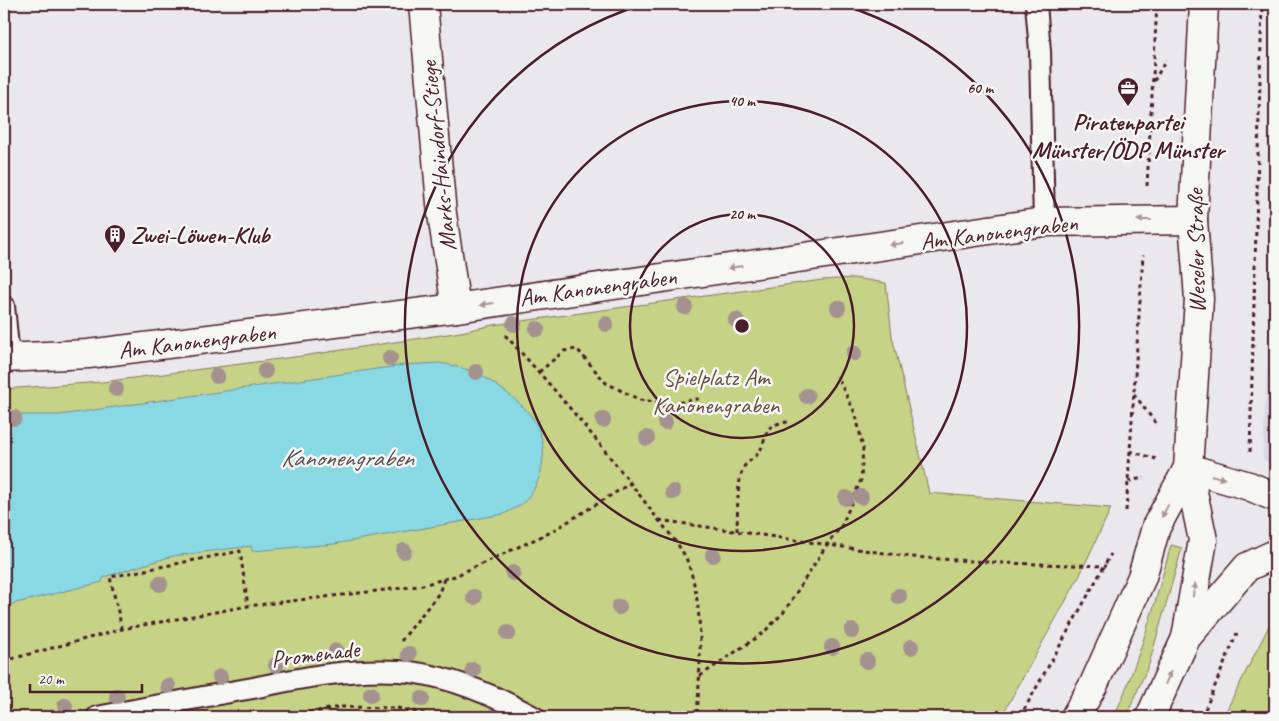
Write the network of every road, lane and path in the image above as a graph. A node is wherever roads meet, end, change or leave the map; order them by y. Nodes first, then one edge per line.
1 (423, 4) edge
2 (1036, 4) edge
3 (1157, 4) edge
4 (1204, 4) edge
5 (1262, 4) edge
6 (1146, 220) junction
7 (1193, 220) junction
8 (1044, 222) junction
9 (4, 306) edge
10 (467, 307) junction
11 (6, 358) edge
12 (539, 372) junction
13 (837, 376) dead end
14 (702, 398) dead end
15 (788, 422) dead end
16 (1188, 468) junction
17 (631, 483) junction
18 (1249, 486) junction
19 (1275, 497) edge
20 (1125, 519) dead end
21 (658, 520) junction
22 (737, 531) junction
23 (826, 546) junction
24 (1275, 554) edge
25 (444, 579) junction
26 (248, 606) junction
27 (416, 622) dead end
28 (122, 628) junction
29 (1239, 628) dead end
30 (1186, 638) junction
31 (4, 661) edge
32 (700, 676) junction
33 (97, 717) edge
34 (286, 717) edge
35 (440, 717) edge
36 (534, 717) edge
37 (697, 717) edge
38 (1020, 717) edge
39 (1075, 717) edge
40 (1150, 717) edge
41 (1202, 717) edge

1 - 10 street, Marks-Haindorf-Stiege
2 - 8 lane
3 - 6 path
4 - 7 street, Weseler Straße
5 - 18 path
6 - 7 street, Am Kanonengraben
6 -> 8 street, Am Kanonengraben
6 - 20 path
7 - 16 street, Weseler Straße
8 -> 10 street, Am Kanonengraben
9 - 11 lane
10 - 11 street, Am Kanonengraben
10 - 12 path
12 - 14 path
12 - 17 path
13 - 23 path
15 - 22 path
16 -> 18 street
30 -> 16 street, Weseler Straße
16 -> 39 street, Weseler Straße
17 - 21 path
17 - 25 path
18 - 19 street
21 - 22 path
21 - 32 path
22 - 23 path
23 - 32 path
23 - 38 path
24 - 30 street
25 - 26 path
25 - 27 path
26 - 28 path
26 - 28 path
28 - 31 path
29 - 41 path
40 -> 30 street, Weseler Straße
32 - 37 path
33 - 36 lane, Promenade
34 - 35 path

